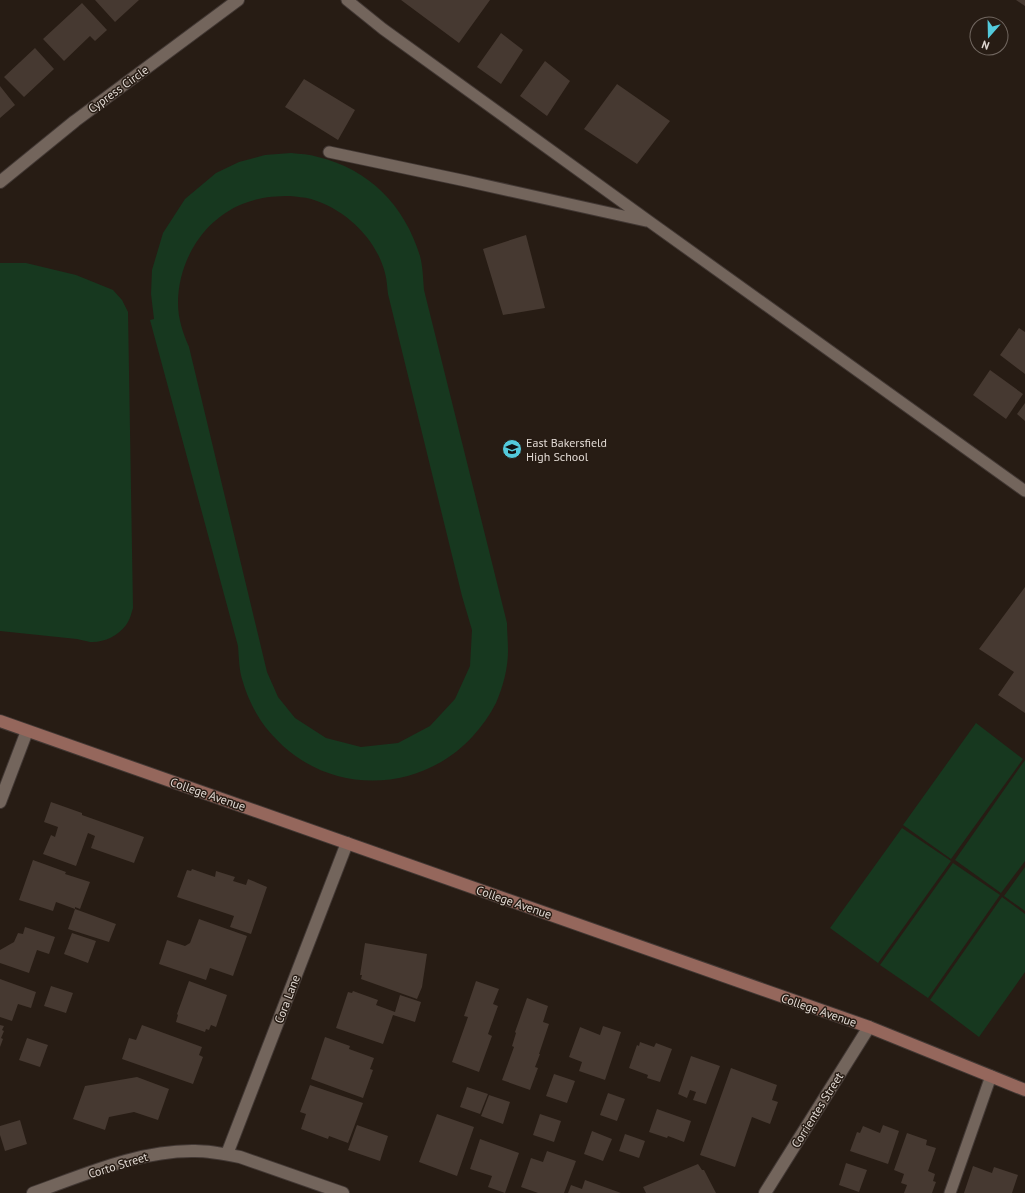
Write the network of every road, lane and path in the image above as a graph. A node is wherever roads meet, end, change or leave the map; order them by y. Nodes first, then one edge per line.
1 (238, 0) edge
2 (347, 0) edge
3 (329, 152) dead end
4 (0, 182) edge
5 (650, 222) junction
6 (1025, 491) edge
7 (0, 721) edge
8 (27, 731) junction
9 (0, 802) edge
10 (347, 844) junction
11 (869, 1027) junction
12 (991, 1076) junction
13 (1025, 1090) edge
14 (227, 1154) junction
15 (33, 1193) edge
16 (343, 1193) edge
17 (764, 1193) edge
18 (950, 1193) edge

1 - 4 street, Cypress Circle
2 - 5 lane
3 - 5 lane
5 - 6 lane
7 - 8 street, College Avenue
8 - 9 street
8 - 10 street, College Avenue
10 - 11 street, College Avenue
10 - 14 street, Cora Lane
11 - 12 street, College Avenue
11 - 17 street, Corrientes Street
12 - 13 street, College Avenue
12 - 18 lane
14 - 15 street, Corto Street
14 - 16 street, Corto Street

